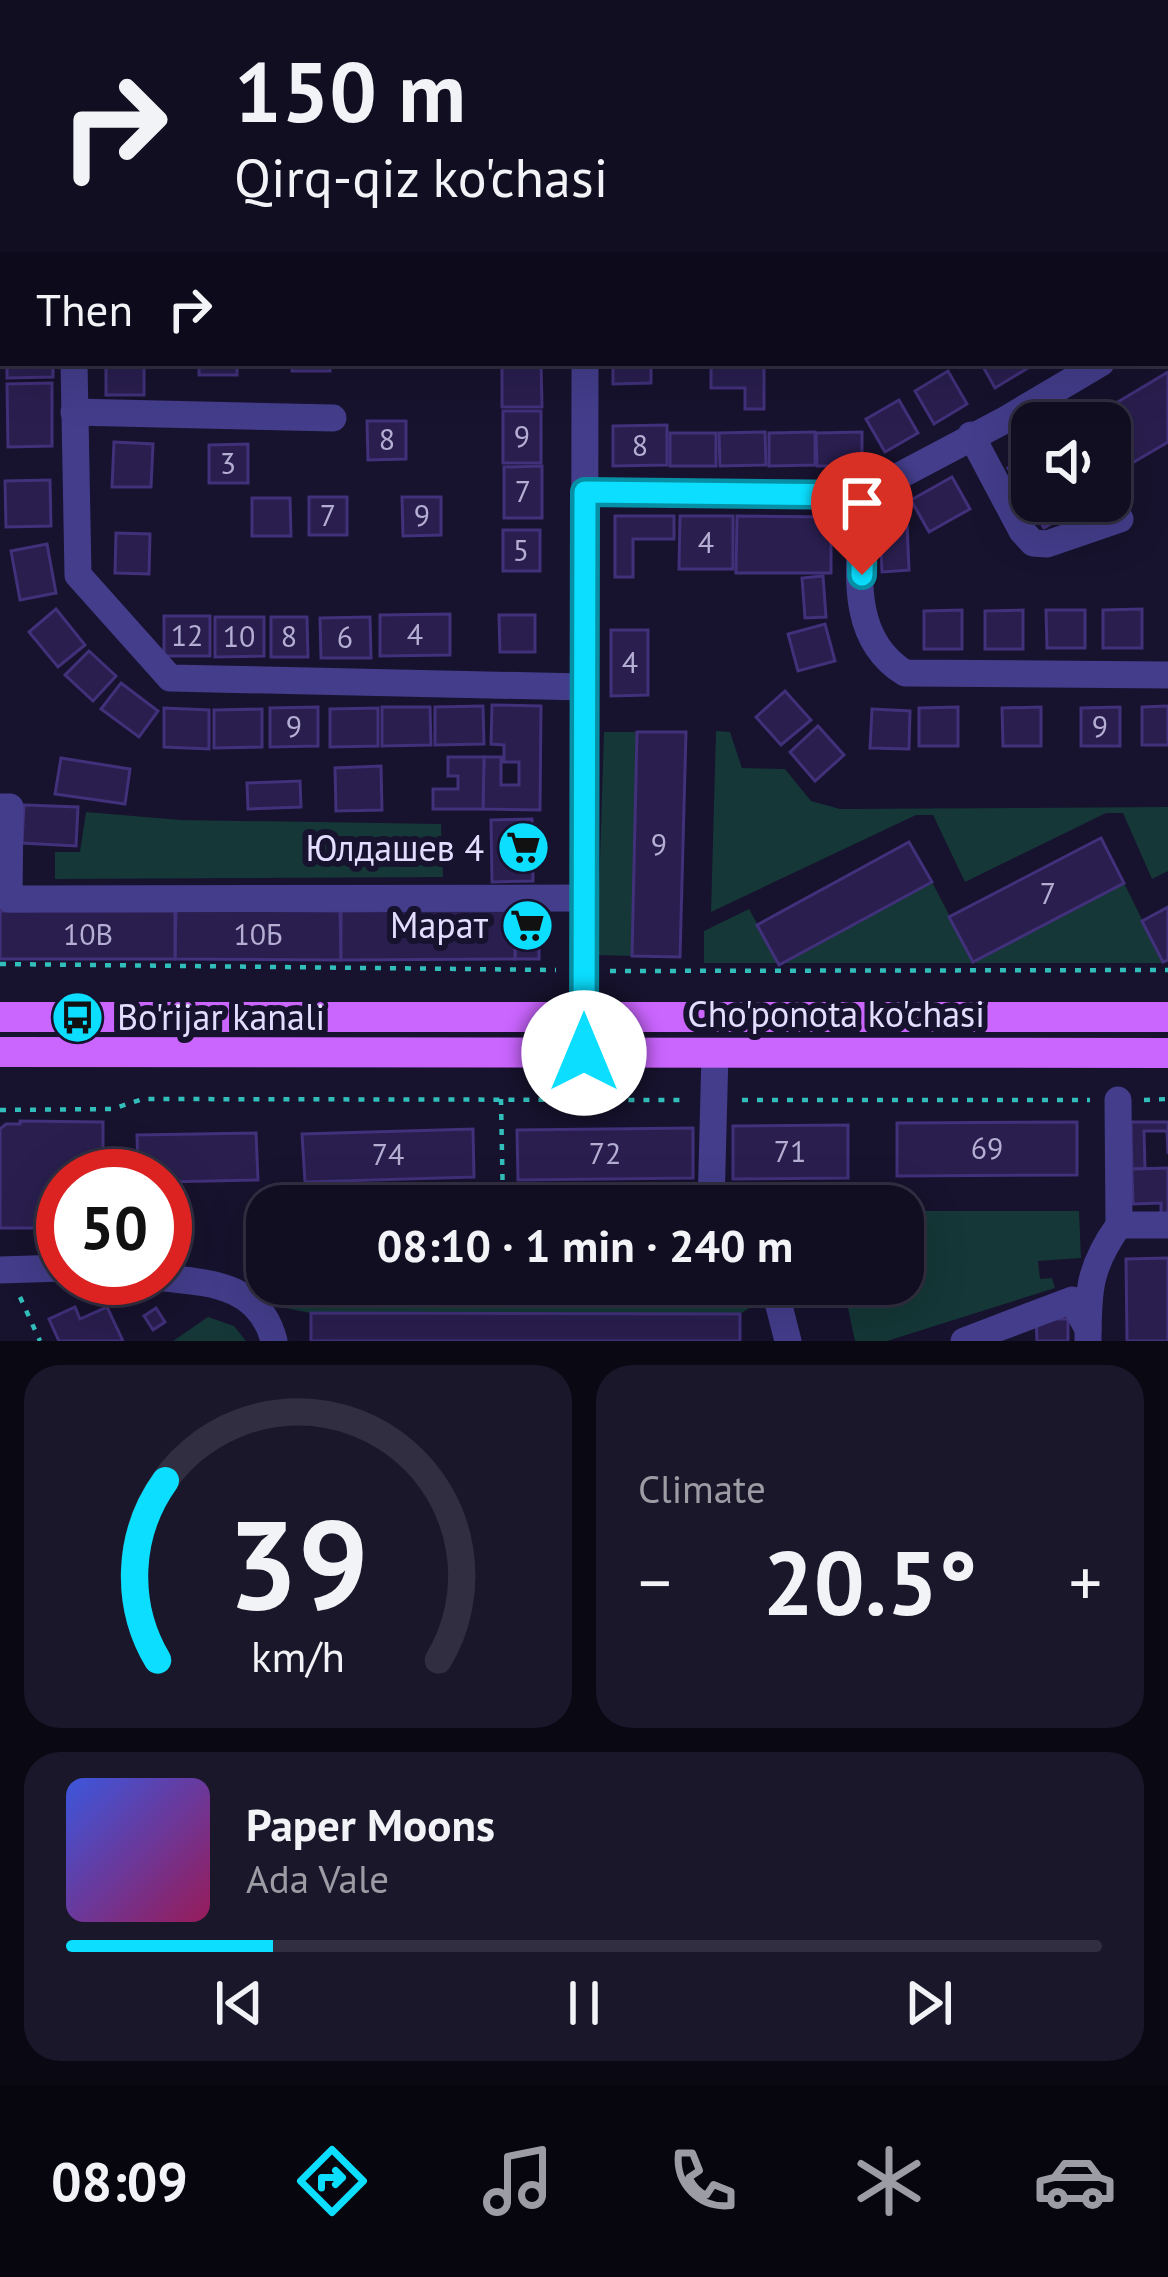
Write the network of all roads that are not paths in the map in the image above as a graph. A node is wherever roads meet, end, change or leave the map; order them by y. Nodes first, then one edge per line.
1 (74, 366) edge
2 (585, 366) edge
3 (1097, 366) edge
4 (74, 412) junction
5 (333, 418) dead end
6 (971, 435) junction
7 (585, 492) junction
8 (863, 495) junction
9 (1011, 510) edge
10 (1017, 522) edge
11 (1111, 522) edge
12 (1168, 675) edge
13 (583, 687) junction
14 (0, 807) edge
15 (584, 898) junction
16 (5, 899) edge
17 (584, 1016) junction
18 (0, 1017) edge
19 (1168, 1017) edge
20 (0, 1052) edge
21 (584, 1053) junction
22 (715, 1053) junction
23 (1168, 1053) edge
24 (1118, 1100) road end
25 (711, 1185) edge
26 (1119, 1225) junction
27 (1168, 1225) edge
28 (36, 1269) edge
29 (3, 1270) edge
30 (192, 1281) edge
31 (1081, 1294) junction
32 (779, 1305) edge
33 (1088, 1335) edge
34 (274, 1341) edge
35 (788, 1341) edge
36 (964, 1341) edge

1 - 4 street
2 - 7 street
3 - 6 street
4 - 5 street
4 - 13 street
6 - 8 street
6 - 9 street
7 - 8 street
7 - 13 street
8 - 12 street
10 - 11 street
13 - 15 street
14 - 16 street
15 - 16 street
15 - 17 street
17 - 18 main road, Cho'ponota ko'chasi
17 - 19 main road, Cho'ponota ko'chasi
17 - 21 main road
20 - 21 main road, Cho'ponota ko'chasi
21 - 22 main road, Cho'ponota ko'chasi
22 - 23 main road, Cho'ponota ko'chasi
22 - 25 street
24 - 26 street
26 - 27 street
26 - 31 street
28 - 29 street
30 - 34 street
31 - 33 street
31 - 36 street
32 - 35 street

